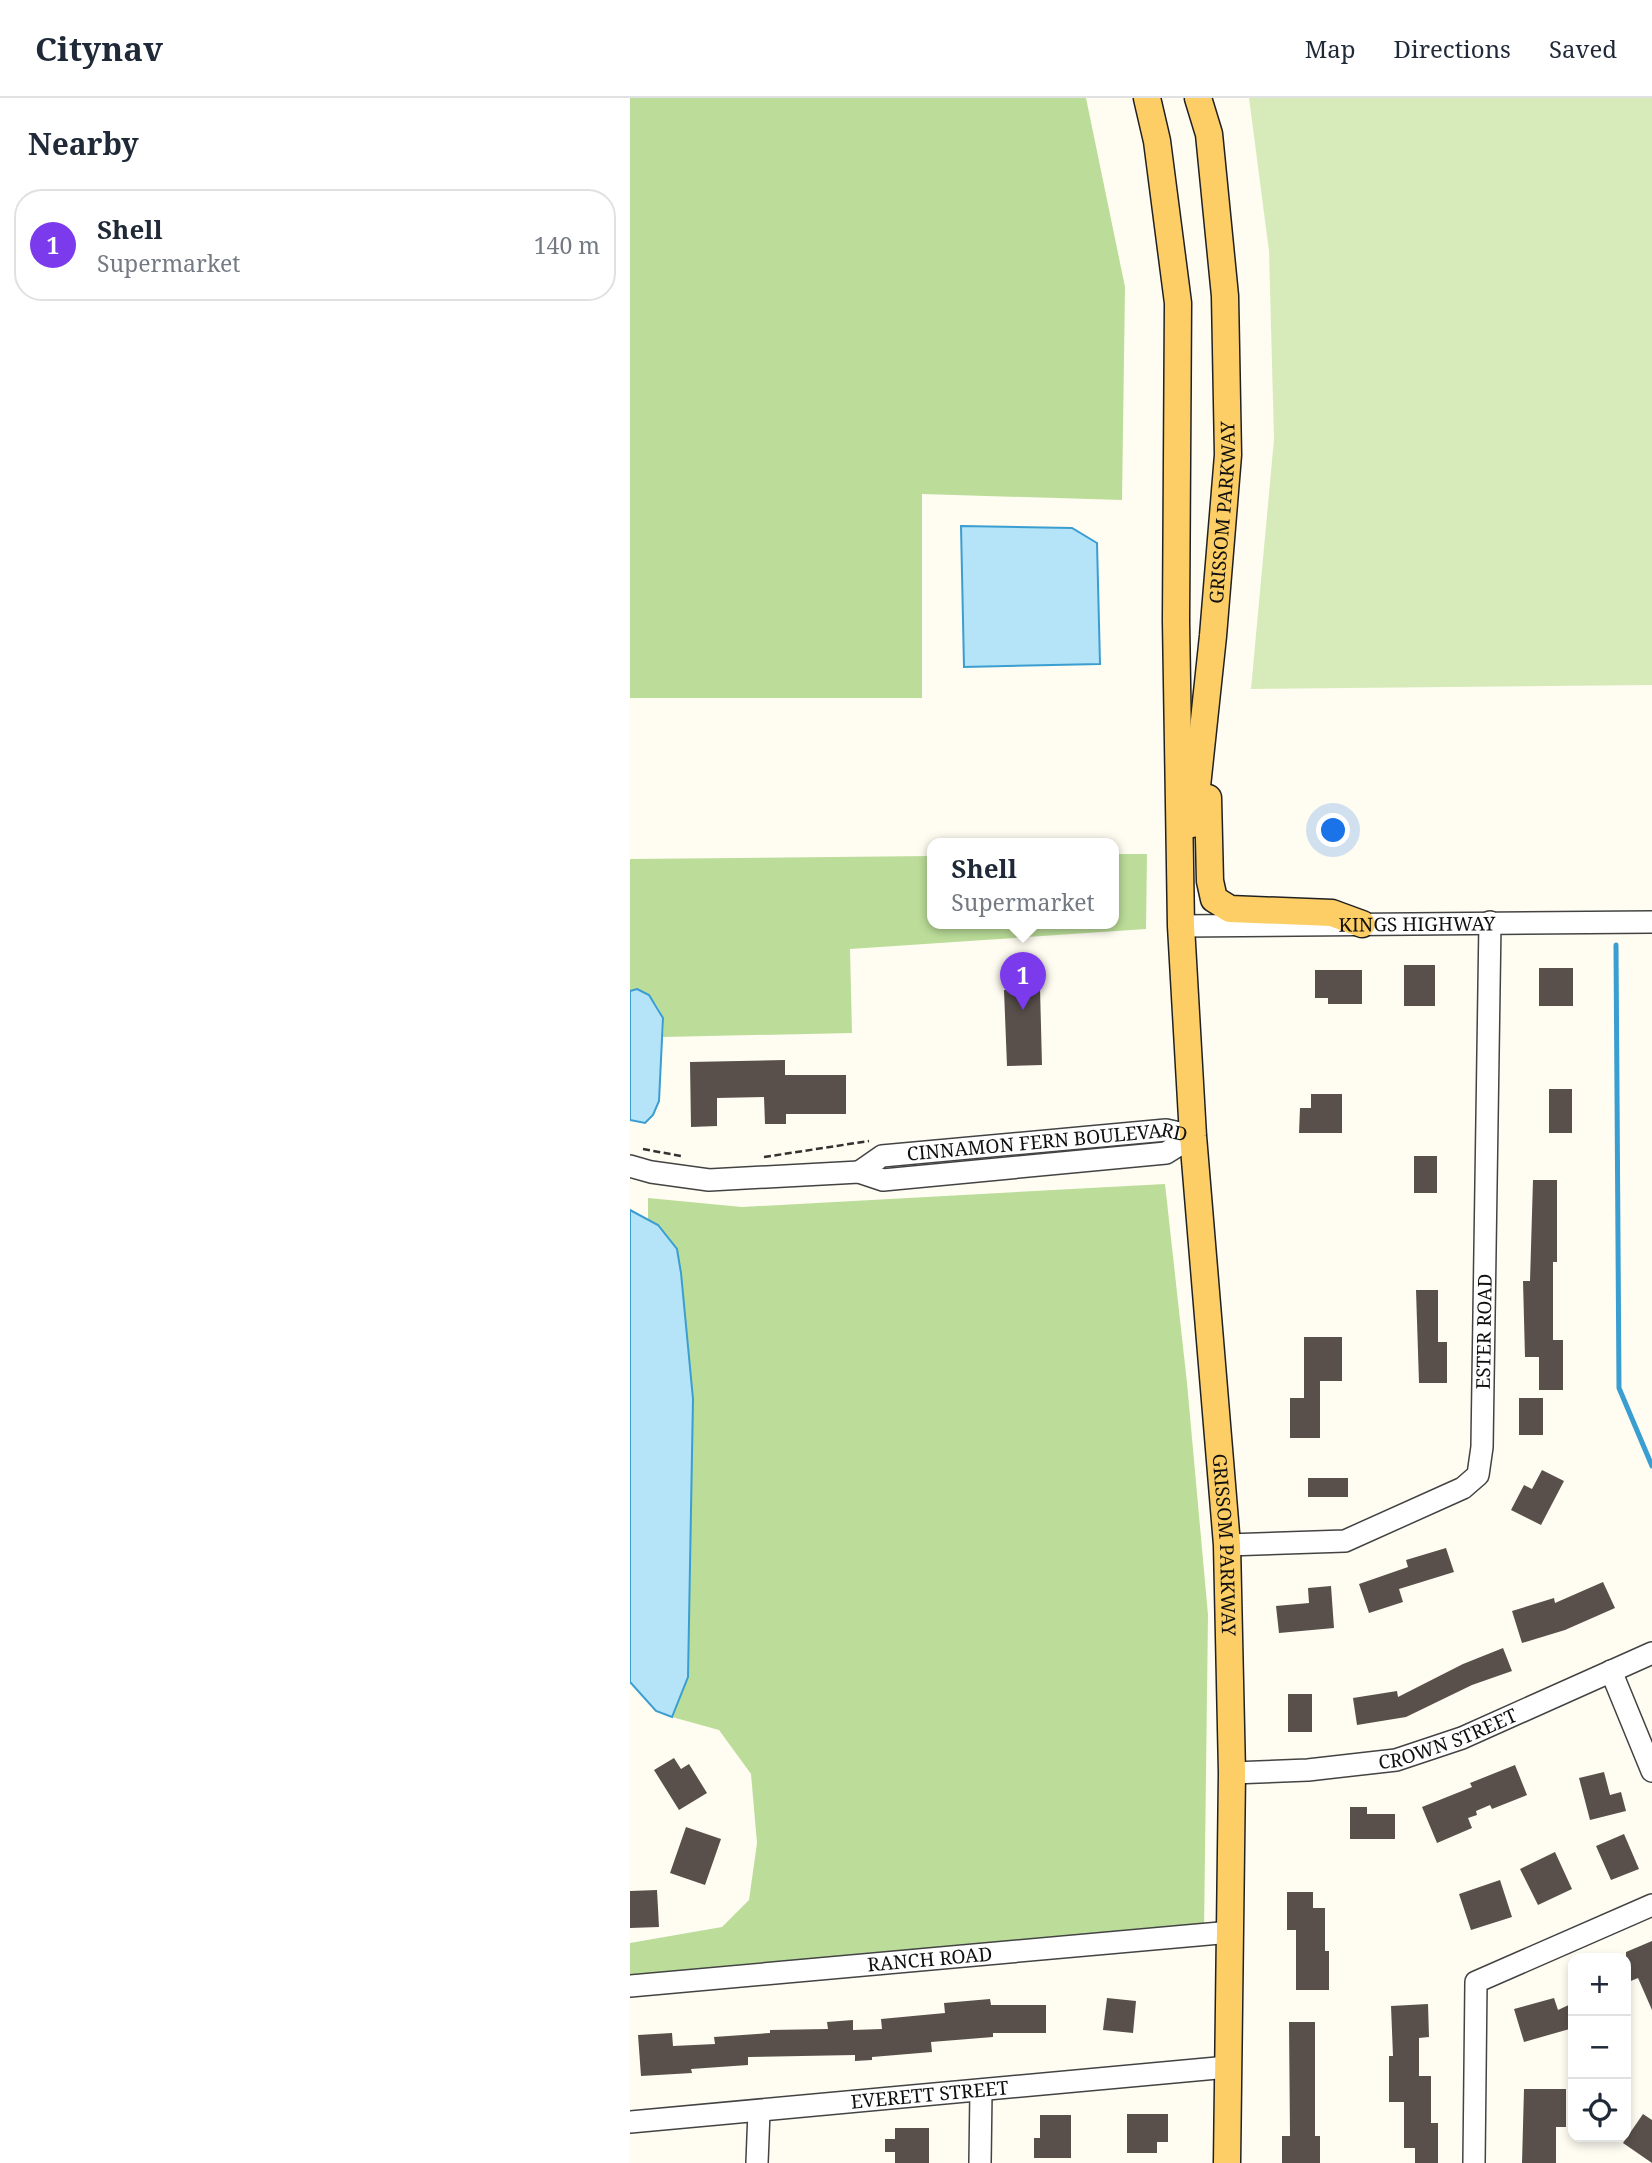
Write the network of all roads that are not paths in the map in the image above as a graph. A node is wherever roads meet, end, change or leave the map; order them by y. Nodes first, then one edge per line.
1 (1147, 98) edge
2 (1198, 98) edge
3 (1203, 741) junction
4 (1490, 922) junction
5 (1652, 922) edge
6 (1362, 924) junction
7 (1181, 926) junction
8 (1193, 1136) junction
9 (1010, 1144) junction
10 (630, 1166) edge
11 (1012, 1168) junction
12 (859, 1172) junction
13 (1227, 1545) junction
14 (1652, 1653) edge
15 (1611, 1671) junction
16 (1652, 1771) edge
17 (1232, 1773) junction
18 (1652, 1905) edge
19 (1231, 1931) junction
20 (630, 1986) edge
21 (1228, 2067) junction
22 (981, 2091) junction
23 (759, 2111) junction
24 (630, 2122) edge
25 (757, 2163) edge
26 (980, 2163) edge
27 (1227, 2163) edge
28 (1474, 2163) edge

1 - 7 main road, GRISSOM PARKWAY
2 - 3 main road, GRISSOM PARKWAY
3 - 6 main road
3 - 7 main road, GRISSOM PARKWAY
4 - 5 street, KINGS HIGHWAY
4 - 6 street, KINGS HIGHWAY
4 - 13 street, ESTER ROAD
6 - 7 street, KINGS HIGHWAY
7 - 8 main road, GRISSOM PARKWAY
8 - 9 street, CINNAMON FERN BOULEVARD
8 - 11 street, CINNAMON FERN BOULEVARD
8 - 13 main road, GRISSOM PARKWAY
9 - 11 street
9 - 12 street, CINNAMON FERN BOULEVARD
10 - 12 street, CINNAMON FERN BOULEVARD
11 - 12 street, CINNAMON FERN BOULEVARD
13 - 17 main road, GRISSOM PARKWAY
14 - 15 street, CROWN STREET
15 - 16 street
15 - 17 street, CROWN STREET
17 - 19 main road, GRISSOM PARKWAY
18 - 28 street
19 - 20 street, RANCH ROAD
19 - 21 main road, GRISSOM PARKWAY
21 - 22 street, EVERETT STREET
21 - 27 main road, GRISSOM PARKWAY
22 - 23 street, EVERETT STREET
22 - 26 street
23 - 24 street, EVERETT STREET
23 - 25 street

